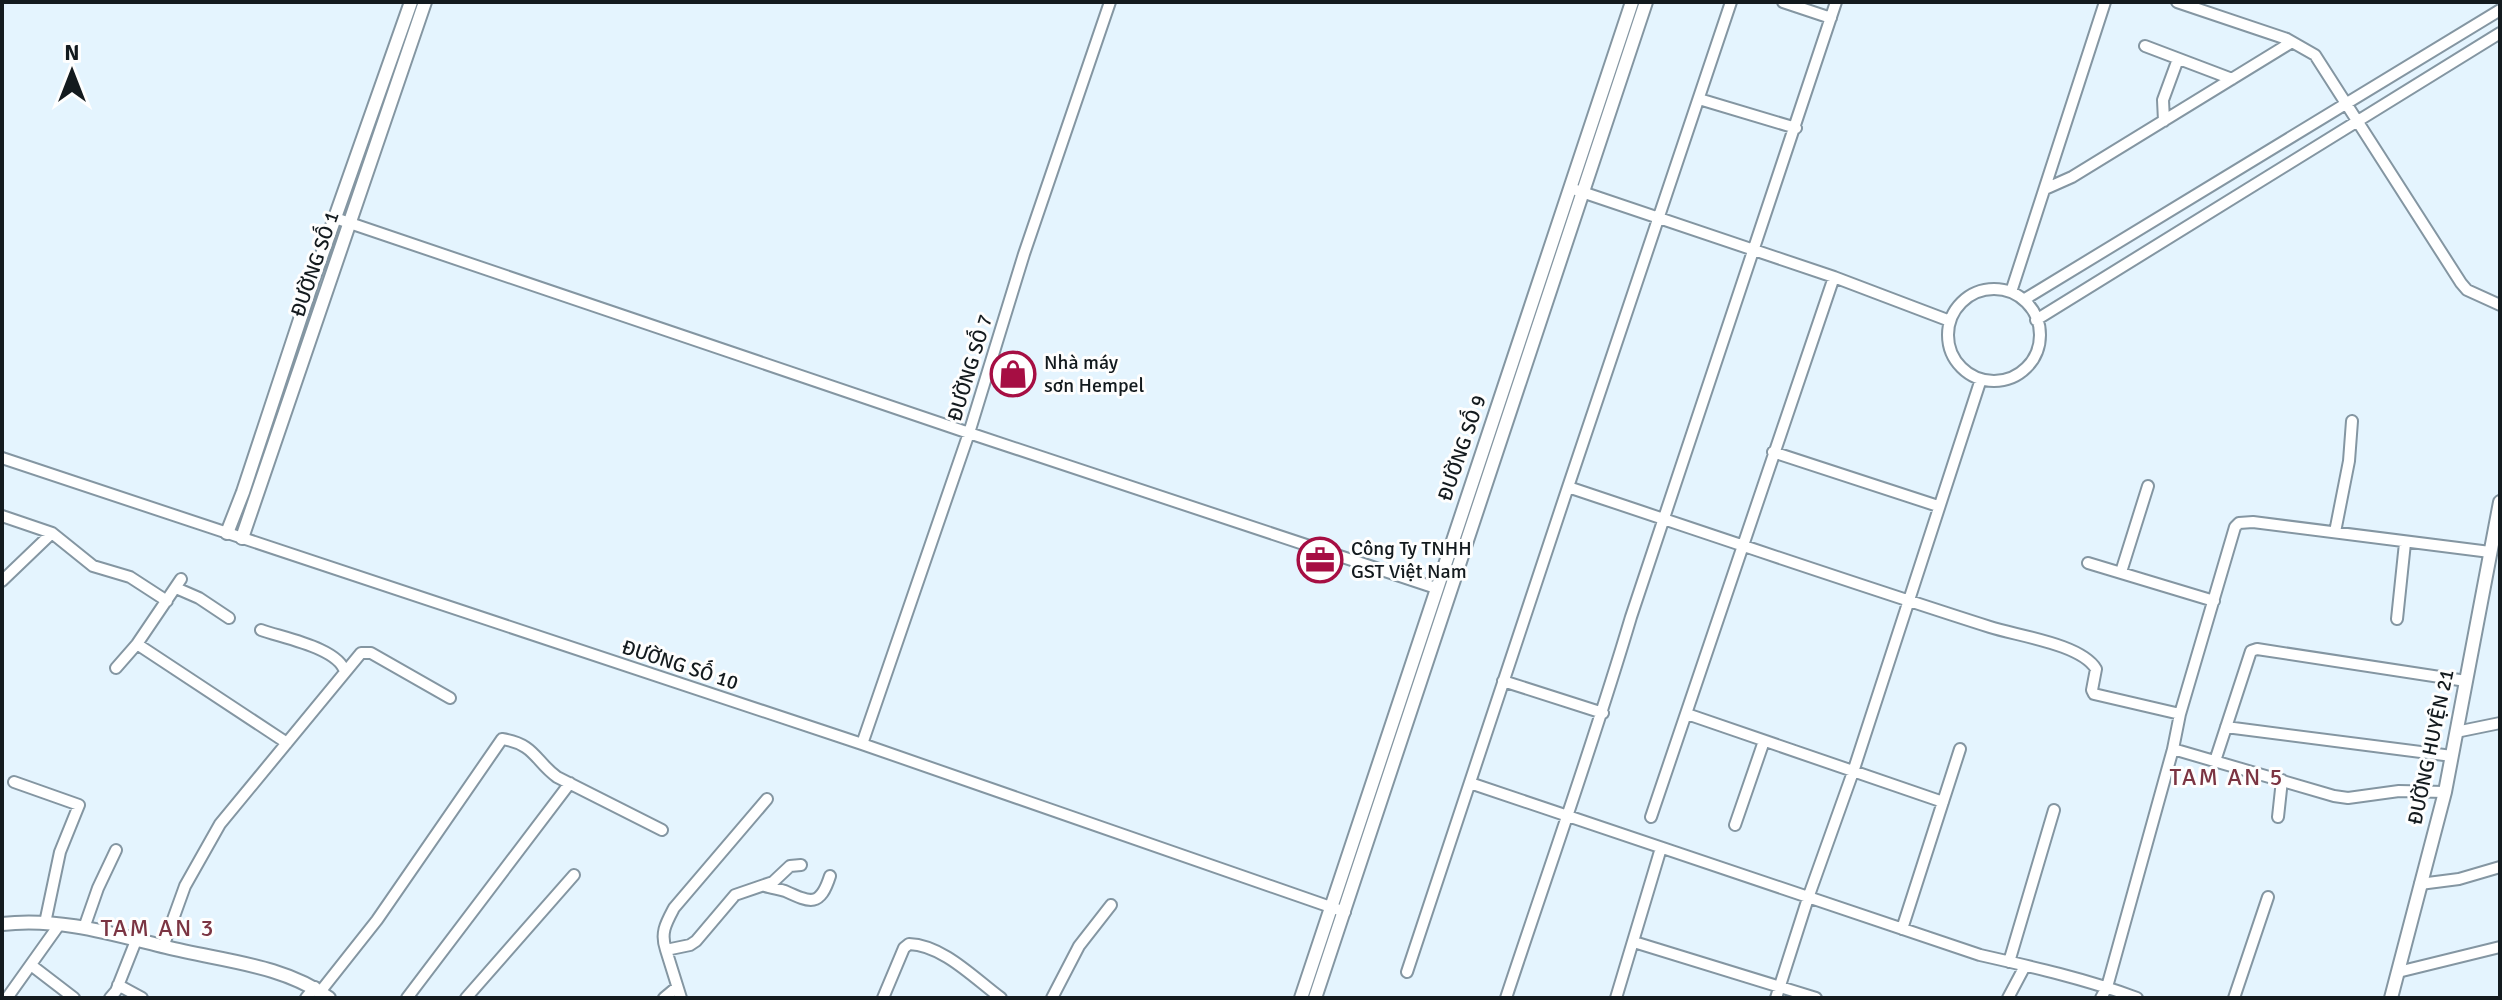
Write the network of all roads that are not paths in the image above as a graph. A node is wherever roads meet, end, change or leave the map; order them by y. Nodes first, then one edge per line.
1 (411, 2) edge
2 (425, 2) edge
3 (1110, 2) edge
4 (1632, 2) edge
5 (1646, 2) edge
6 (1731, 2) edge
7 (1783, 2) edge
8 (1836, 2) edge
9 (2105, 2) edge
10 (2177, 2) edge
11 (2500, 10) edge
12 (1831, 18) junction
13 (2500, 33) edge
14 (2292, 42) junction
15 (2145, 46) dead end
16 (2178, 59) junction
17 (2232, 79) junction
18 (1699, 99) junction
19 (2346, 105) junction
20 (2164, 121) junction
21 (2358, 122) junction
22 (1796, 128) junction
23 (2045, 189) junction
24 (1577, 190) junction
25 (335, 218) junction
26 (1659, 218) junction
27 (350, 223) junction
28 (1753, 250) junction
29 (1834, 277) junction
30 (2011, 292) junction
31 (2025, 299) junction
32 (2500, 305) edge
33 (2036, 320) junction
34 (1950, 321) junction
35 (1981, 379) junction
36 (2352, 421) dead end
37 (969, 433) junction
38 (1773, 452) junction
39 (2, 458) edge
40 (2148, 486) dead end
41 (1568, 487) junction
42 (2500, 502) edge
43 (1938, 506) junction
44 (2, 516) edge
45 (1665, 520) junction
46 (2335, 532) junction
47 (52, 533) junction
48 (227, 533) junction
49 (242, 538) junction
50 (2405, 543) junction
51 (1742, 547) junction
52 (2490, 552) junction
53 (2088, 563) dead end
54 (2121, 572) junction
55 (2, 581) edge
56 (1436, 588) junction
57 (167, 601) junction
58 (1908, 601) junction
59 (2214, 601) junction
60 (229, 618) dead end
61 (2397, 619) dead end
62 (261, 630) dead end
63 (137, 644) junction
64 (116, 668) dead end
65 (345, 672) junction
66 (1503, 681) junction
67 (2466, 681) junction
68 (450, 698) dead end
69 (1603, 713) junction
70 (1687, 714) junction
71 (2180, 714) junction
72 (2500, 723) edge
73 (2226, 727) junction
74 (2456, 732) junction
75 (1764, 741) junction
76 (287, 743) junction
77 (862, 744) junction
78 (1960, 749) dead end
79 (2173, 749) junction
80 (2452, 756) junction
81 (2215, 761) junction
82 (1853, 772) junction
83 (2282, 780) junction
84 (14, 782) dead end
85 (570, 783) junction
86 (1470, 783) junction
87 (2445, 792) junction
88 (767, 799) dead end
89 (1943, 802) junction
90 (2054, 810) dead end
91 (1566, 817) junction
92 (1651, 817) dead end
93 (2278, 817) dead end
94 (1735, 825) dead end
95 (662, 830) dead end
96 (1661, 848) junction
97 (116, 850) dead end
98 (801, 865) dead end
99 (2500, 867) edge
100 (574, 875) dead end
101 (830, 876) dead end
102 (2420, 884) junction
103 (765, 886) junction
104 (2268, 897) dead end
105 (1808, 898) junction
106 (1111, 905) dead end
107 (1331, 908) junction
108 (1345, 912) junction
109 (45, 923) junction
110 (2, 924) edge
111 (59, 925) junction
112 (84, 928) junction
113 (1902, 929) junction
114 (137, 938) junction
115 (1634, 942) junction
116 (163, 947) junction
117 (2500, 947) edge
118 (666, 950) junction
119 (2009, 962) junction
120 (31, 965) junction
121 (2025, 966) junction
122 (1407, 972) dead end
123 (2398, 972) junction
124 (118, 985) junction
125 (1780, 985) junction
126 (2107, 987) junction
127 (322, 992) edge
128 (679, 993) edge
129 (7, 998) edge
130 (74, 998) edge
131 (110, 998) edge
132 (142, 998) edge
133 (306, 998) edge
134 (407, 998) edge
135 (466, 998) edge
136 (664, 998) edge
137 (883, 998) edge
138 (1001, 998) edge
139 (1052, 998) edge
140 (1301, 998) edge
141 (1315, 998) edge
142 (1506, 998) edge
143 (1616, 998) edge
144 (1776, 998) edge
145 (1816, 998) edge
146 (2008, 998) edge
147 (2101, 998) edge
148 (2137, 998) edge
149 (2234, 998) edge
150 (2391, 998) edge

1 - 25 street, ĐƯỜNG SỐ 1
2 - 27 street, ĐƯỜNG SỐ 1
3 - 37 street, ĐƯỜNG SỐ 7
4 - 24 street, ĐƯỜNG SỐ 9
5 - 24 street, ĐƯỜNG SỐ 9
6 - 18 street
7 - 12 street
8 - 12 street
9 - 23 street
10 - 14 street
11 - 19 street
12 - 22 street
13 - 21 street
14 - 17 street
14 - 19 street
15 - 16 street
16 - 17 street
16 - 20 street
17 - 20 street
18 - 22 street
18 - 26 street
19 - 21 street
19 - 31 street
20 - 23 street
21 - 32 street
21 - 33 street
22 - 28 street
23 - 30 street
24 - 26 street
24 - 56 street, ĐƯỜNG SỐ 9
24 - 108 street, ĐƯỜNG SỐ 9
25 - 27 street
25 - 48 street, ĐƯỜNG SỐ 1
26 - 28 street
26 - 41 street
27 - 37 street
27 - 49 street, ĐƯỜNG SỐ 1
28 - 29 street
28 - 45 street
29 - 34 street
29 - 38 street
30 - 31 street
30 - 34 street
31 - 33 street
33 - 35 street
34 - 35 street
35 - 43 street
36 - 46 street
37 - 56 street
37 - 77 street, ĐƯỜNG SỐ 7
38 - 43 street
38 - 51 street
39 - 48 street, ĐƯỜNG SỐ 10
40 - 54 street
41 - 45 street
41 - 66 street
42 - 52 street, ĐƯỜNG HUYỆN 21
43 - 58 street
44 - 47 street
45 - 51 street
45 - 69 street
46 - 50 street
46 - 59 street
47 - 55 street
47 - 57 street
48 - 49 street, ĐƯỜNG SỐ 10
49 - 77 street, ĐƯỜNG SỐ 10
50 - 52 street
50 - 61 street
51 - 58 street
51 - 70 street
52 - 67 street, ĐƯỜNG HUYỆN 21
53 - 54 street
54 - 59 street
56 - 107 street, ĐƯỜNG SỐ 9
57 - 60 street
57 - 63 street
58 - 71 street
58 - 82 street
59 - 71 street
62 - 65 street
63 - 64 street
63 - 76 street
65 - 68 street
65 - 76 street
66 - 69 street
66 - 86 street
67 - 73 street
67 - 74 street, ĐƯỜNG HUYỆN 21
69 - 91 street
70 - 75 street
70 - 92 street
71 - 79 street
72 - 74 street
73 - 80 street
73 - 81 street
74 - 80 street, ĐƯỜNG HUYỆN 21
75 - 82 street
75 - 94 street
76 - 116 street
77 - 107 street, ĐƯỜNG SỐ 10
78 - 89 street
79 - 81 street
79 - 126 street
80 - 87 street, ĐƯỜNG HUYỆN 21
81 - 83 street
82 - 89 street
82 - 105 street
83 - 87 street
83 - 93 street
84 - 109 street
85 - 95 street
85 - 127 street
85 - 134 street
86 - 91 street
86 - 122 street
87 - 102 street, ĐƯỜNG HUYỆN 21
88 - 118 street
89 - 113 street
90 - 119 street
91 - 96 street
91 - 142 street
96 - 105 street
96 - 115 street
97 - 112 street
98 - 103 street
99 - 102 street
100 - 135 street
101 - 103 street
102 - 123 street, ĐƯỜNG HUYỆN 21
103 - 118 street
104 - 149 street
105 - 113 street
105 - 125 street
106 - 139 street
107 - 108 street, ĐƯỜNG SỐ 10
107 - 140 street, ĐƯỜNG SỐ 9
108 - 141 street, ĐƯỜNG SỐ 9
109 - 110 street
109 - 111 street
111 - 112 street
111 - 120 street
112 - 114 street
113 - 119 street
114 - 116 street
114 - 124 street
115 - 125 street
115 - 143 street
116 - 127 street
117 - 123 street
118 - 128 street
119 - 121 street
120 - 129 street
120 - 130 street
121 - 126 street
121 - 146 street
123 - 150 street, ĐƯỜNG HUYỆN 21
124 - 131 street
124 - 132 street
125 - 144 street
125 - 145 street
126 - 147 street
126 - 148 street
127 - 133 street
128 - 136 street
137 - 138 street

